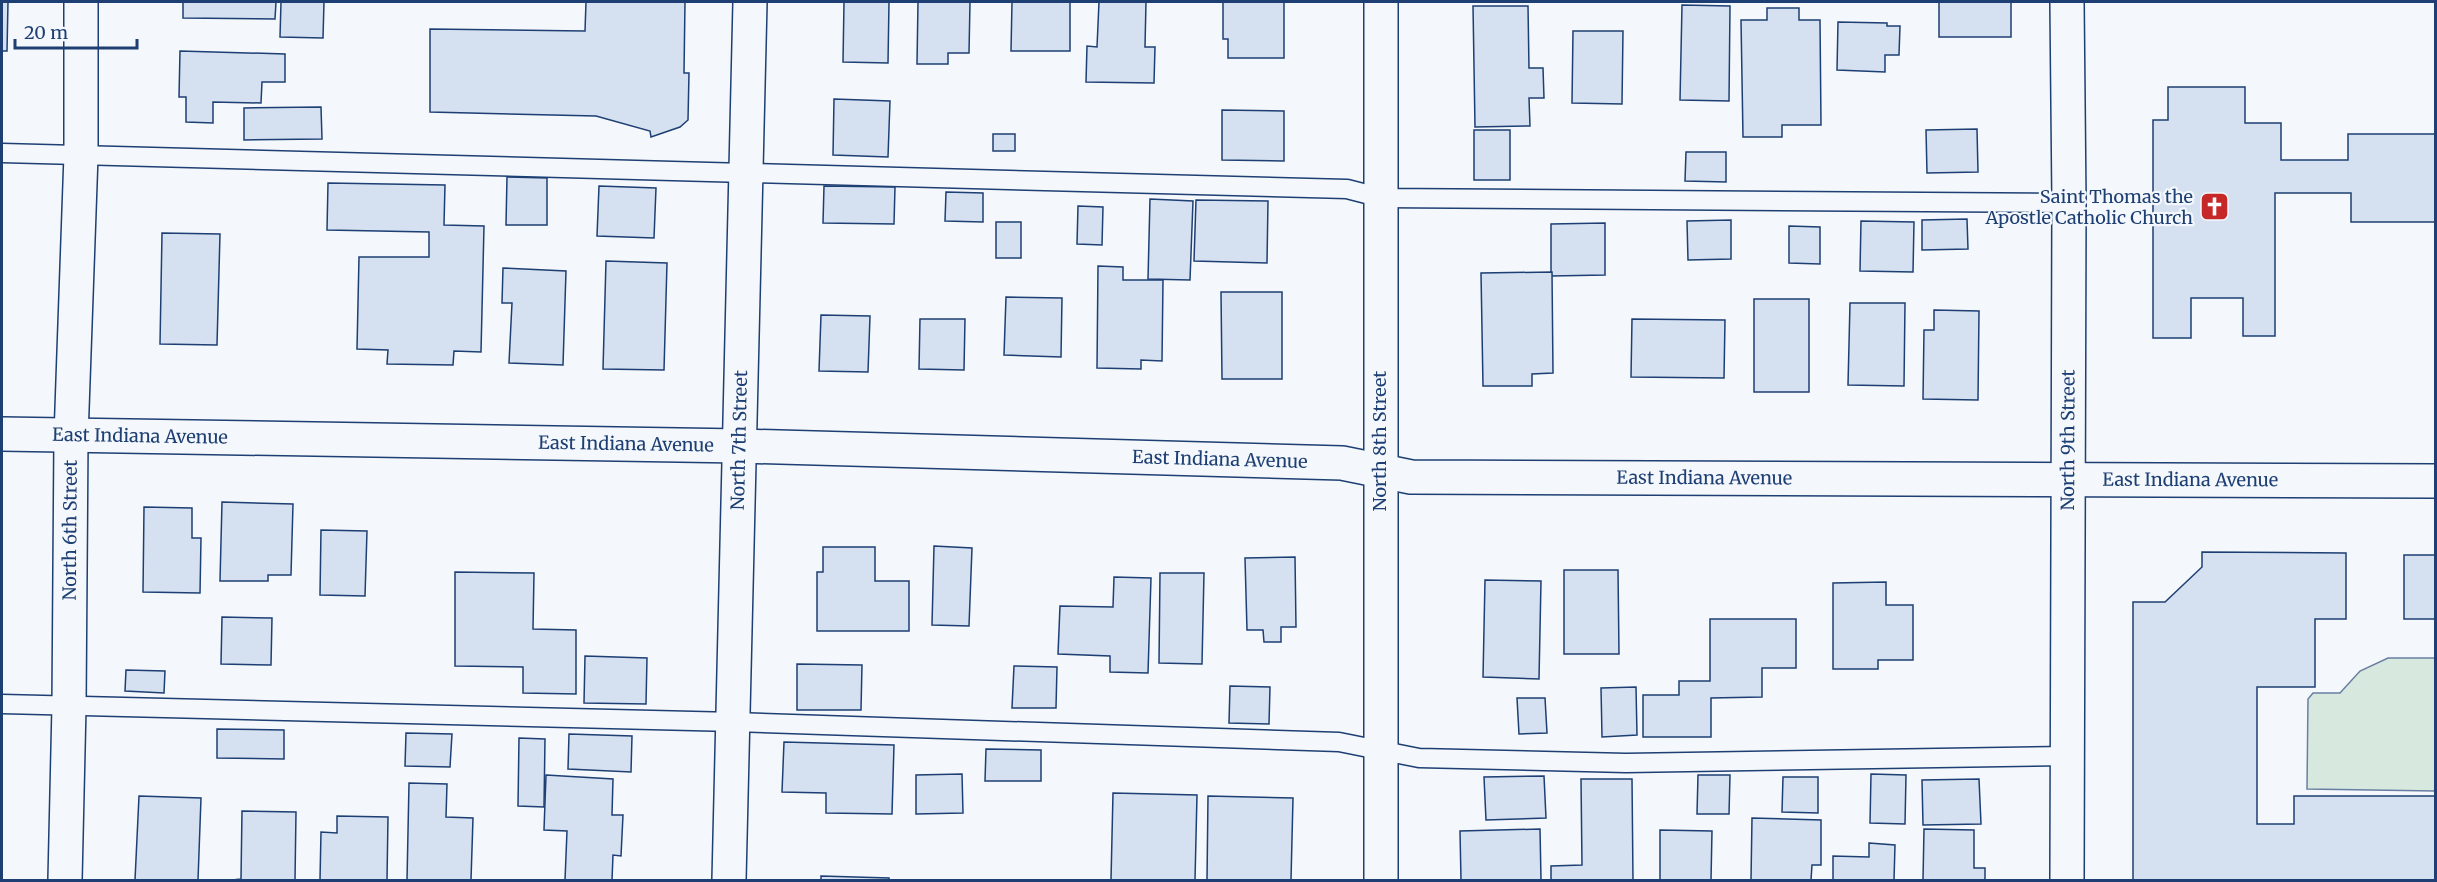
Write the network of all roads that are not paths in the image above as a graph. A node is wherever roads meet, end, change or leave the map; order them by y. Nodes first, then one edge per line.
1 (81, 2) edge
2 (750, 2) edge
3 (1381, 2) edge
4 (2067, 2) edge
5 (2, 153) edge
6 (81, 155) junction
7 (747, 172) junction
8 (1382, 198) junction
9 (2069, 203) junction
10 (2, 434) edge
11 (71, 437) junction
12 (741, 446) junction
13 (1379, 471) junction
14 (2067, 480) junction
15 (2436, 481) edge
16 (2, 704) edge
17 (69, 706) junction
18 (734, 722) junction
19 (1382, 751) junction
20 (2068, 756) junction
21 (65, 880) edge
22 (729, 880) edge
23 (1381, 880) edge
24 (2067, 880) edge

1 - 6 street, North 6th Street
2 - 7 street, North 7th Street
3 - 8 street, North 8th Street
4 - 9 street, North 9th Street
5 - 6 lane
6 - 7 lane
6 - 11 street, North 6th Street
7 - 8 lane
7 - 12 street, North 7th Street
8 - 9 lane
8 - 13 street, North 8th Street
9 - 14 street, North 9th Street
10 - 11 street, East Indiana Avenue
11 - 12 street, East Indiana Avenue
11 - 17 street, North 6th Street
12 - 13 street, East Indiana Avenue
12 - 18 street, North 7th Street
13 - 14 street, East Indiana Avenue
13 - 19 street, North 8th Street
14 - 15 street, East Indiana Avenue
14 - 20 street, North 9th Street
16 - 17 lane
17 - 18 lane
17 - 21 street, North 6th Street
18 - 19 lane
18 - 22 street, North 7th Street
19 - 20 lane
19 - 23 street, North 8th Street
20 - 24 street, North 9th Street

